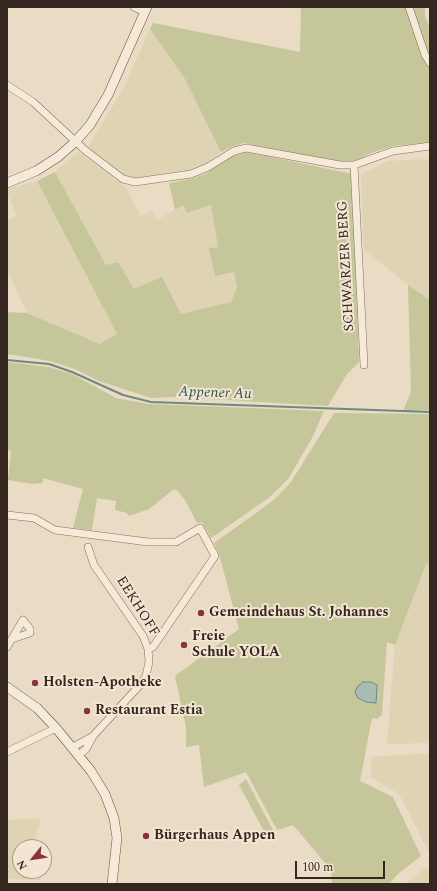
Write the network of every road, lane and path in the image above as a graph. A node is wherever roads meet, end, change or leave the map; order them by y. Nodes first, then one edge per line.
1 (134, 7) edge
2 (409, 7) edge
3 (146, 9) edge
4 (430, 63) edge
5 (7, 85) edge
6 (75, 142) junction
7 (430, 146) edge
8 (354, 165) junction
9 (7, 183) edge
10 (364, 365) dead end
11 (7, 515) edge
12 (88, 547) dead end
13 (12, 639) dead end
14 (7, 647) edge
15 (148, 649) junction
16 (7, 686) edge
17 (56, 728) junction
18 (93, 736) junction
19 (73, 747) junction
20 (7, 752) edge
21 (79, 756) junction
22 (112, 884) edge

1 - 3 street
2 - 4 street
3 - 6 main road
5 - 6 street
6 - 8 street
6 - 9 main road
7 - 8 street
8 - 10 street, SCHWARZER BERG
11 - 15 street
12 - 15 street, EEKHOFF
13 - 14 street
15 - 18 street, EEKHOFF
16 - 17 main road
17 - 19 main road
17 - 20 street
18 - 19 street, EEKHOFF
18 - 21 street, EEKHOFF
19 - 21 main road
21 - 22 main road

